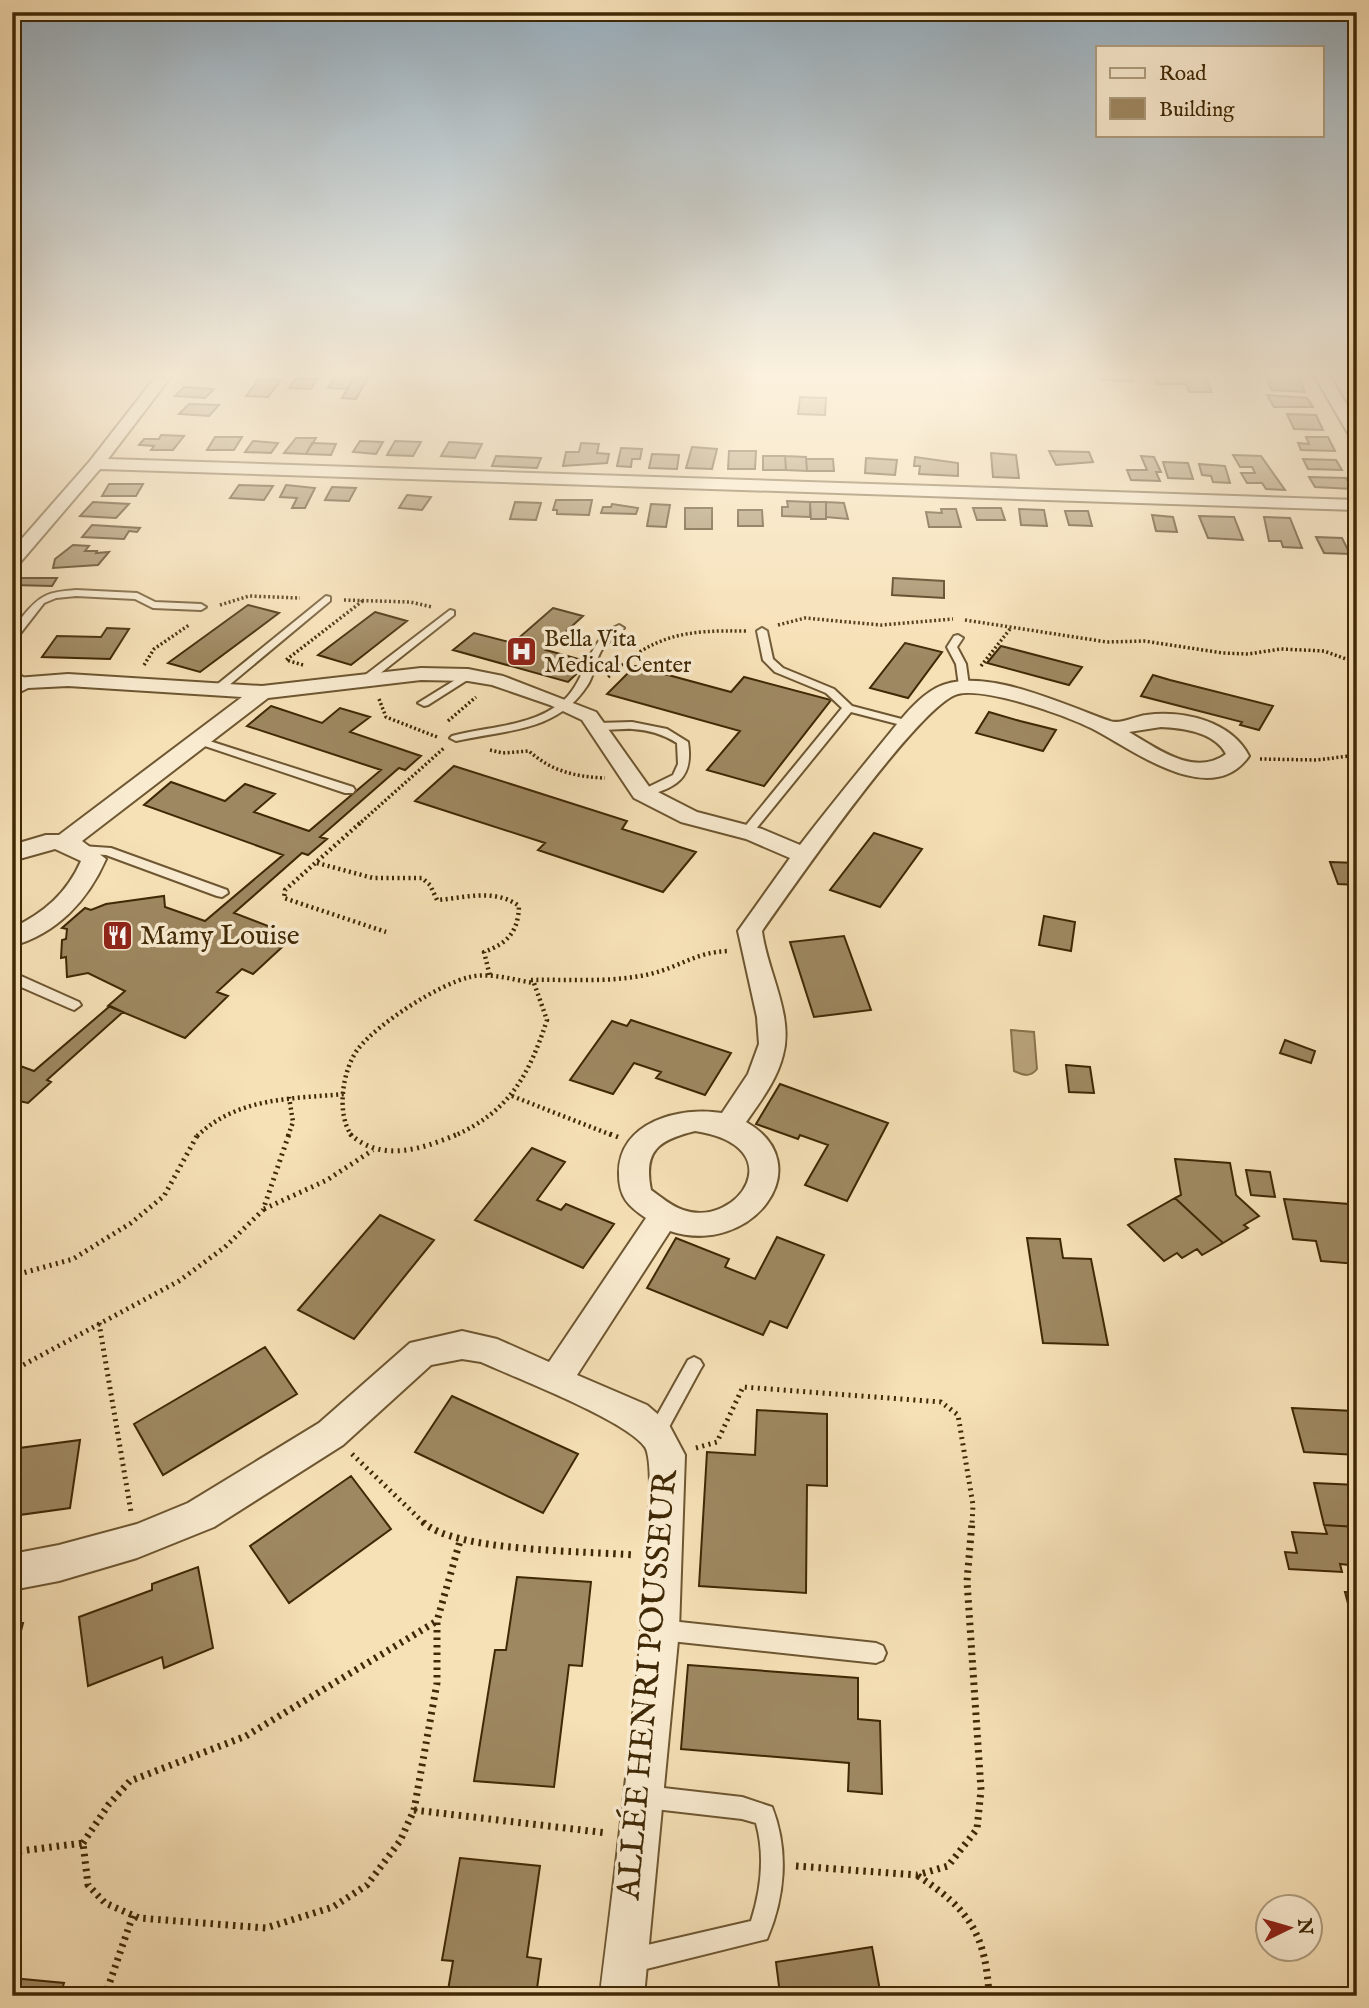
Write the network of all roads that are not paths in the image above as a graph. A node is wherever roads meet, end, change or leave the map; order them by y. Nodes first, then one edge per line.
1 (92, 469) edge
2 (241, 469) edge
3 (1357, 505) edge
4 (12, 561) edge
5 (326, 599) dead end
6 (201, 607) dead end
7 (450, 613) dead end
8 (620, 628) dead end
9 (762, 631) dead end
10 (12, 637) edge
11 (958, 638) dead end
12 (468, 675) junction
13 (964, 681) junction
14 (16, 682) edge
15 (356, 682) junction
16 (218, 690) junction
17 (262, 692) junction
18 (424, 703) dead end
19 (566, 706) junction
20 (848, 708) junction
21 (909, 724) junction
22 (598, 726) junction
23 (1112, 730) junction
24 (197, 740) junction
25 (453, 740) road end
26 (349, 790) dead end
27 (642, 793) junction
28 (747, 832) junction
29 (73, 846) junction
30 (12, 854) edge
31 (803, 855) junction
32 (222, 893) dead end
33 (12, 938) edge
34 (12, 977) edge
35 (75, 1005) dead end
36 (728, 1126) junction
37 (664, 1215) junction
38 (694, 1365) dead end
39 (556, 1379) junction
40 (662, 1444) junction
41 (12, 1572) edge
42 (660, 1630) junction
43 (876, 1653) dead end
44 (644, 1797) junction
45 (623, 1979) edge

1 - 4 street
2 - 3 street
5 - 16 lane
6 - 10 lane
7 - 15 lane
8 - 19 lane
9 - 20 lane
11 - 13 lane
12 - 15 street
12 - 18 lane
12 - 19 street
13 - 21 street
13 - 23 street
14 - 16 street
15 - 17 street
16 - 17 street
17 - 24 street
19 - 22 street
19 - 25 lane
20 - 21 lane
20 - 28 lane
21 - 31 street
22 - 27 street
22 - 27 lane
23 - 23 street
24 - 26 lane
24 - 29 street
27 - 28 street
28 - 31 street
29 - 30 street
29 - 32 lane
29 - 33 street
31 - 36 street
34 - 35 lane
36 - 37 street
36 - 37 street
37 - 39 street
38 - 40 lane
39 - 40 street, ALLÉE HENRI POUSSEUR
39 - 41 street, ALLÉE HENRI POUSSEUR
40 - 42 street, ALLÉE HENRI POUSSEUR
42 - 43 lane
42 - 44 street, ALLÉE HENRI POUSSEUR
44 - 45 street, ALLÉE HENRI POUSSEUR
44 - 45 lane

